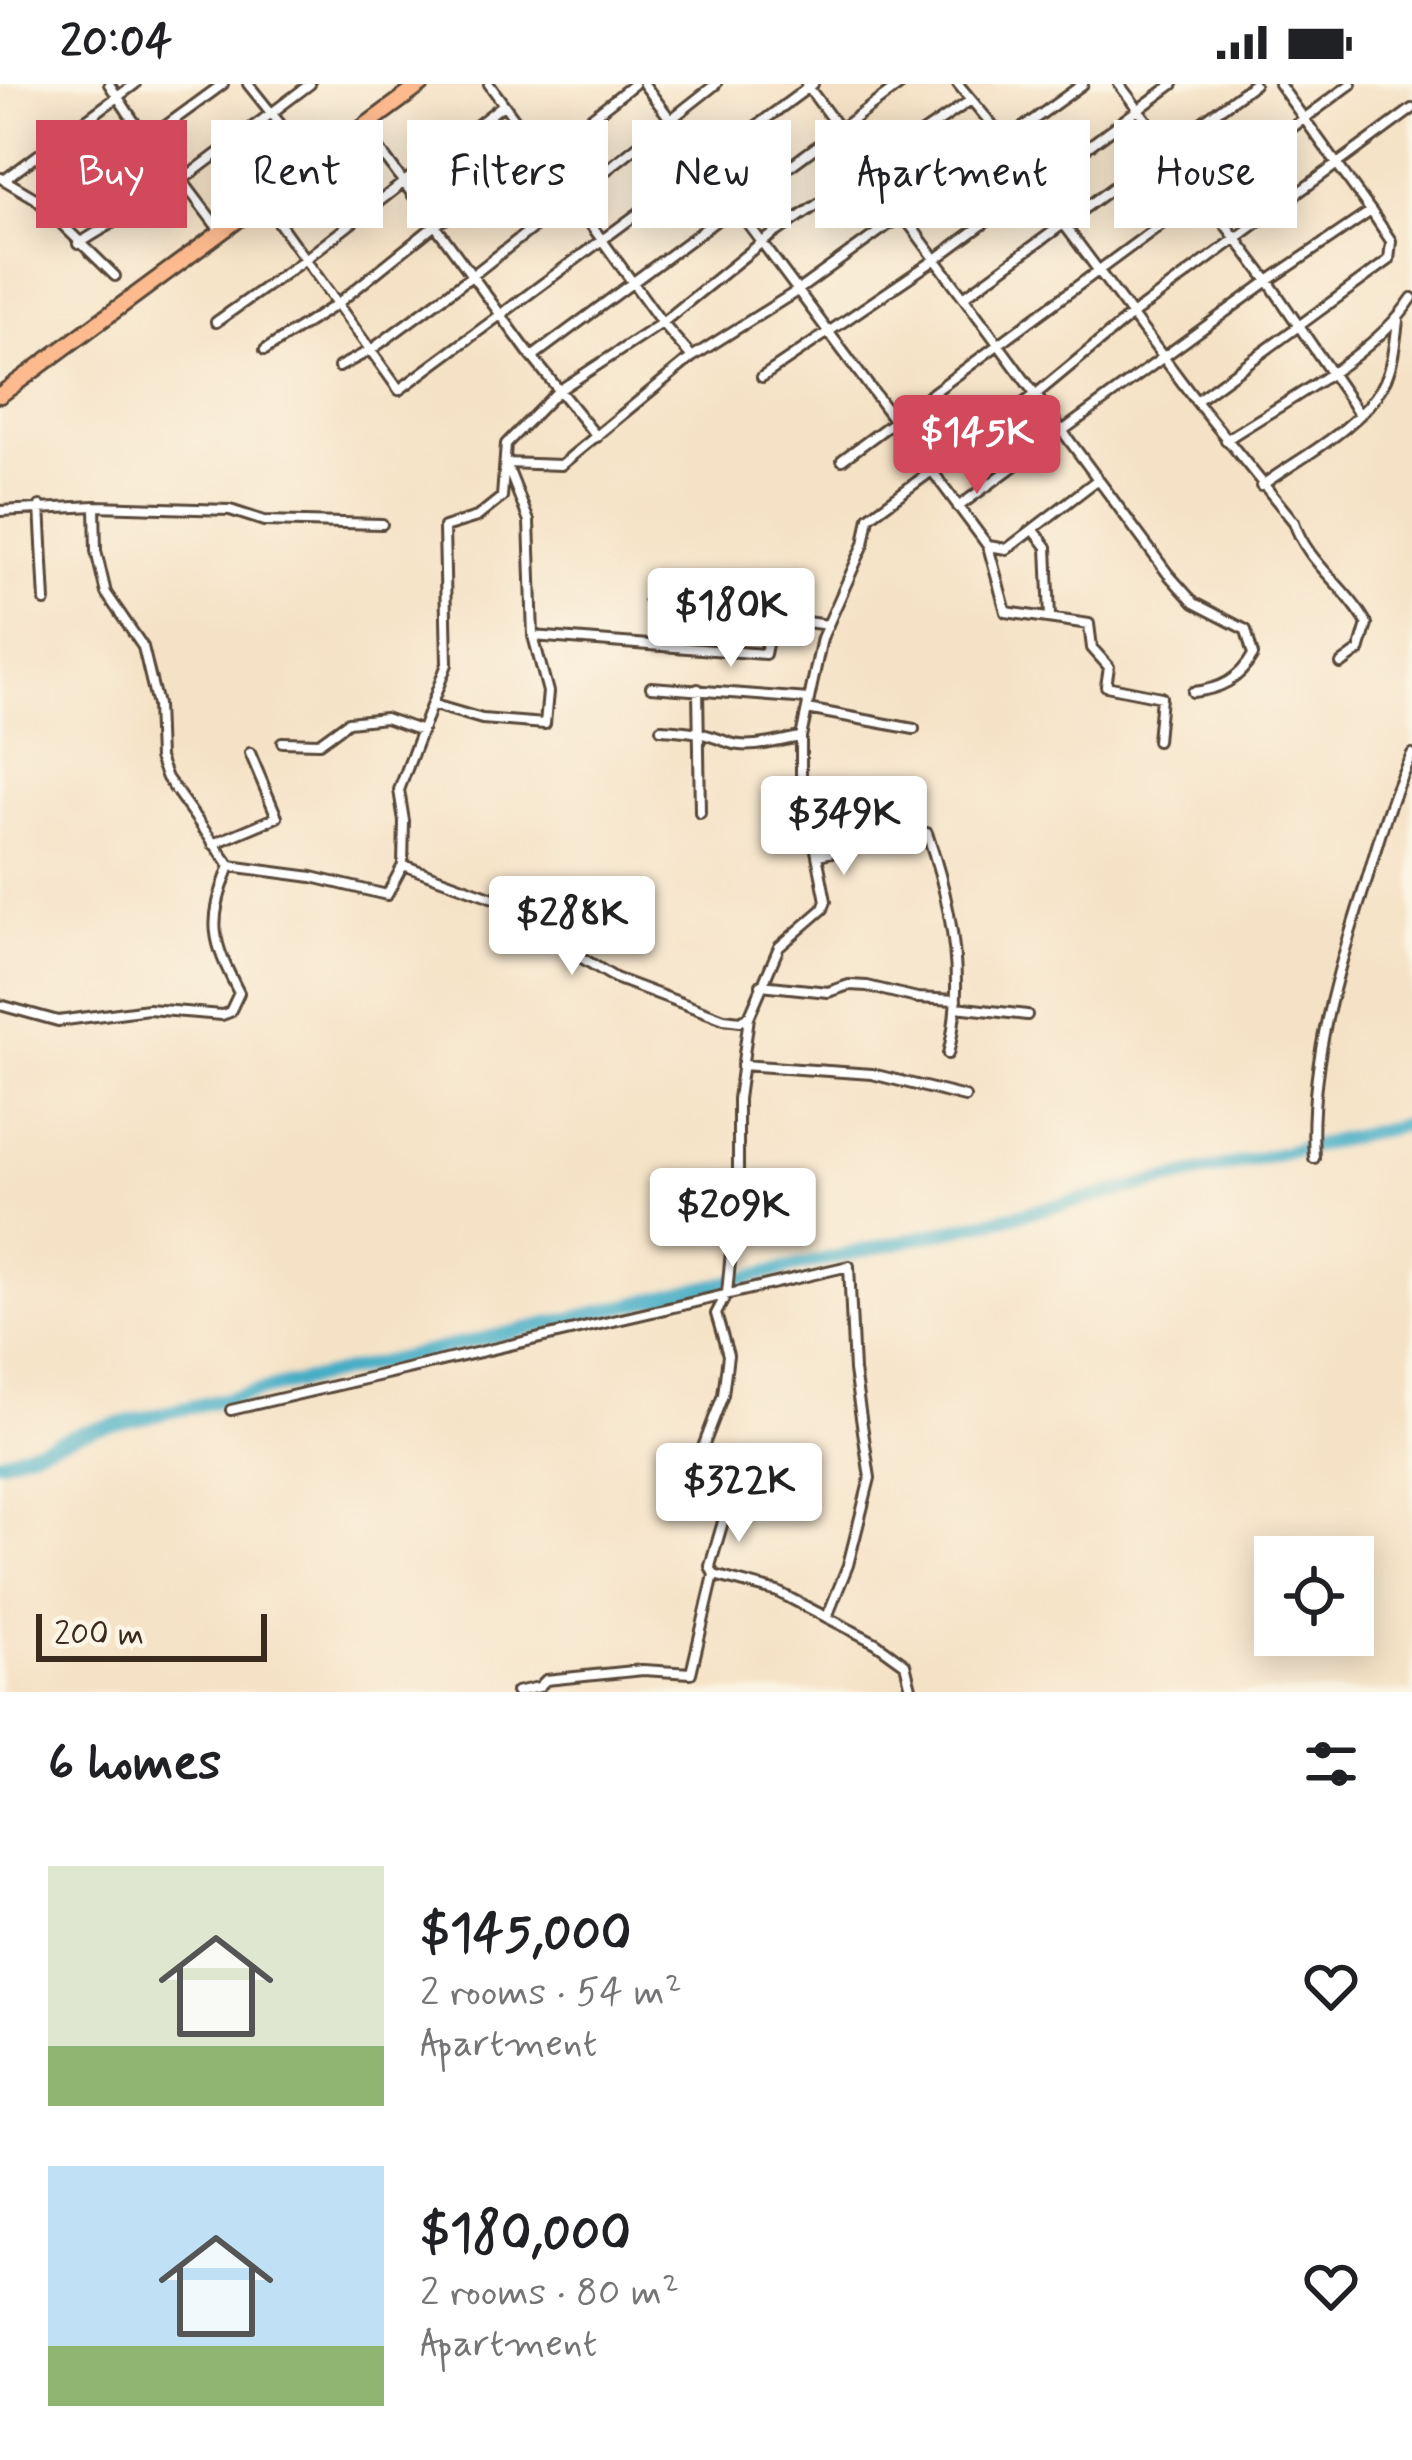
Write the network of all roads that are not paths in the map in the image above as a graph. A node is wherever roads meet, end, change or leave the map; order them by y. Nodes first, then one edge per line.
1 (109, 84) edge
2 (135, 84) edge
3 (223, 84) edge
4 (248, 84) edge
5 (310, 84) edge
6 (489, 84) edge
7 (634, 84) edge
8 (644, 84) edge
9 (716, 84) edge
10 (901, 84) edge
11 (958, 84) edge
12 (1083, 84) edge
13 (1119, 84) edge
14 (1173, 84) edge
15 (1254, 84) edge
16 (1279, 84) edge
17 (1351, 84) edge
18 (809, 85) edge
19 (415, 86) edge
20 (118, 96) junction
21 (970, 100) junction
22 (503, 105) junction
23 (1412, 109) edge
24 (269, 112) junction
25 (1139, 112) junction
26 (1304, 118) junction
27 (672, 119) junction
28 (134, 120) edge
29 (176, 120) edge
30 (276, 120) edge
31 (372, 120) edge
32 (514, 120) edge
33 (588, 120) edge
34 (763, 120) edge
35 (834, 120) edge
36 (852, 120) edge
37 (939, 120) edge
38 (988, 120) edge
39 (1033, 120) edge
40 (1145, 120) edge
41 (1207, 120) edge
42 (1297, 123) edge
43 (1090, 148) edge
44 (383, 153) edge
45 (1336, 164) junction
46 (608, 171) edge
47 (187, 176) edge
48 (2, 179) edge
49 (404, 180) junction
50 (407, 185) edge
51 (187, 189) edge
52 (36, 199) edge
53 (815, 204) edge
54 (1372, 212) junction
55 (632, 218) edge
56 (63, 228) edge
57 (107, 228) edge
58 (226, 228) edge
59 (282, 228) edge
60 (432, 228) edge
61 (436, 228) edge
62 (534, 228) edge
63 (595, 228) edge
64 (706, 228) edge
65 (752, 228) edge
66 (885, 228) edge
67 (911, 228) edge
68 (979, 228) edge
69 (1056, 228) edge
70 (1067, 228) edge
71 (1156, 228) edge
72 (1229, 228) edge
73 (221, 232) junction
74 (1237, 238) junction
75 (603, 240) junction
76 (762, 242) junction
77 (78, 244) junction
78 (936, 259) junction
79 (304, 260) junction
80 (1098, 270) junction
81 (472, 275) junction
82 (115, 276) dead end
83 (1268, 281) junction
84 (633, 282) junction
85 (797, 291) junction
86 (965, 296) junction
87 (1412, 298) edge
88 (337, 304) junction
89 (1132, 314) junction
90 (501, 315) junction
91 (1398, 320) junction
92 (216, 322) dead end
93 (662, 323) junction
94 (1300, 327) junction
95 (829, 333) junction
96 (998, 344) junction
97 (265, 350) dead end
98 (371, 350) junction
99 (532, 357) junction
100 (692, 358) junction
101 (1165, 359) junction
102 (339, 368) dead end
103 (1330, 372) junction
104 (762, 377) dead end
105 (558, 391) junction
106 (0, 395) edge
107 (1035, 395) junction
108 (1196, 401) junction
109 (1360, 415) junction
110 (896, 420) junction
111 (1064, 431) junction
112 (597, 436) junction
113 (1226, 440) junction
114 (842, 460) dead end
115 (506, 463) junction
116 (933, 472) junction
117 (1097, 479) junction
118 (1261, 486) junction
119 (40, 506) junction
120 (95, 506) junction
121 (958, 507) junction
122 (0, 511) edge
123 (382, 524) dead end
124 (1033, 529) junction
125 (988, 546) junction
126 (649, 600) dead end
127 (45, 601) dead end
128 (773, 616) junction
129 (1050, 617) junction
130 (828, 625) junction
131 (533, 636) junction
132 (1342, 664) dead end
133 (651, 687) dead end
134 (698, 689) junction
135 (1193, 692) dead end
136 (808, 704) junction
137 (434, 705) junction
138 (661, 729) dead end
139 (914, 729) dead end
140 (422, 731) junction
141 (698, 732) junction
142 (801, 737) junction
143 (1157, 741) dead end
144 (282, 742) dead end
145 (250, 753) dead end
146 (1412, 754) edge
147 (700, 813) dead end
148 (213, 844) junction
149 (818, 855) junction
150 (403, 865) junction
151 (230, 866) junction
152 (761, 986) junction
153 (956, 1004) junction
154 (0, 1005) edge
155 (1027, 1015) dead end
156 (749, 1017) junction
157 (948, 1054) dead end
158 (742, 1065) junction
159 (965, 1097) dead end
160 (1314, 1158) dead end
161 (727, 1292) junction
162 (231, 1410) dead end
163 (713, 1575) junction
164 (827, 1617) junction
165 (516, 1692) edge
166 (912, 1692) edge

1 - 20 street
2 - 20 street
3 - 29 street
4 - 24 street
5 - 24 street
6 - 22 street
7 - 33 street
8 - 27 street
9 - 27 street
10 - 36 street
11 - 21 street
12 - 39 street
13 - 25 street
14 - 25 street
15 - 41 street
16 - 26 street
17 - 26 street
18 - 34 street
18 - 35 street
19 - 31 highway
20 - 28 street
20 - 48 street
21 - 37 street
21 - 38 street
22 - 32 street
22 - 49 street
23 - 45 street
24 - 30 street
24 - 47 street
25 - 40 street
25 - 43 street
26 - 42 street
26 - 45 street
27 - 46 street
44 - 49 street
45 - 54 street
45 - 74 street
48 - 52 street
49 - 50 street
49 - 79 street
51 - 73 street
53 - 76 street
54 - 83 street
54 - 94 street
55 - 75 street
56 - 77 street
57 - 77 street
58 - 73 highway
59 - 79 street
60 - 88 street
61 - 81 street
62 - 81 street
63 - 75 street
64 - 84 street
65 - 76 street
66 - 85 street
67 - 78 street
68 - 78 street
69 - 86 street
70 - 80 street
71 - 80 street
72 - 74 street
73 - 106 highway
74 - 83 street
74 - 89 street
75 - 84 street
75 - 90 street
76 - 85 street
76 - 93 street
77 - 82 street
78 - 86 street
78 - 95 street
79 - 88 street
79 - 92 street
80 - 89 street
80 - 96 street
81 - 90 street
81 - 98 street
83 - 94 street
83 - 101 street
84 - 93 street
84 - 99 street
85 - 95 street
85 - 100 street
86 - 96 street
87 - 91 street
88 - 97 street
88 - 98 street
89 - 101 street
89 - 107 street
90 - 98 street
90 - 99 street
91 - 103 street
91 - 109 street
93 - 100 street
93 - 105 street
94 - 103 street
94 - 108 street
95 - 104 street
95 - 110 street
96 - 107 street
96 - 110 street
98 - 102 street
99 - 105 street
100 - 112 street
101 - 108 street
101 - 111 street
103 - 109 street
103 - 113 street
105 - 112 street
105 - 115 street
107 - 111 street
107 - 116 street
108 - 113 street
109 - 118 street
110 - 114 street
110 - 116 street
111 - 117 street
111 - 121 street
112 - 115 street
113 - 118 street
115 - 131 street
115 - 137 street
116 - 121 street
116 - 130 street
117 - 124 street
117 - 135 street
118 - 132 street
119 - 120 street
119 - 122 street
119 - 127 street
120 - 123 street
120 - 148 street
121 - 125 street
124 - 125 street
124 - 129 street
125 - 129 street
126 - 128 street
128 - 130 street
128 - 131 street
129 - 143 street
130 - 136 street
131 - 137 street
133 - 134 street
134 - 136 street
134 - 141 street
136 - 139 street
136 - 142 street
137 - 140 street
138 - 141 street
140 - 144 street
140 - 150 street
141 - 142 street
141 - 147 street
142 - 149 street
145 - 148 street
146 - 160 street
148 - 151 street
149 - 152 street
149 - 153 street
150 - 151 street
150 - 156 street
151 - 154 street
152 - 153 street
152 - 156 street
153 - 155 street
153 - 157 street
156 - 158 street
158 - 159 street
158 - 161 street
161 - 162 street
161 - 163 street
161 - 164 street
163 - 164 street
163 - 165 street
164 - 166 street

